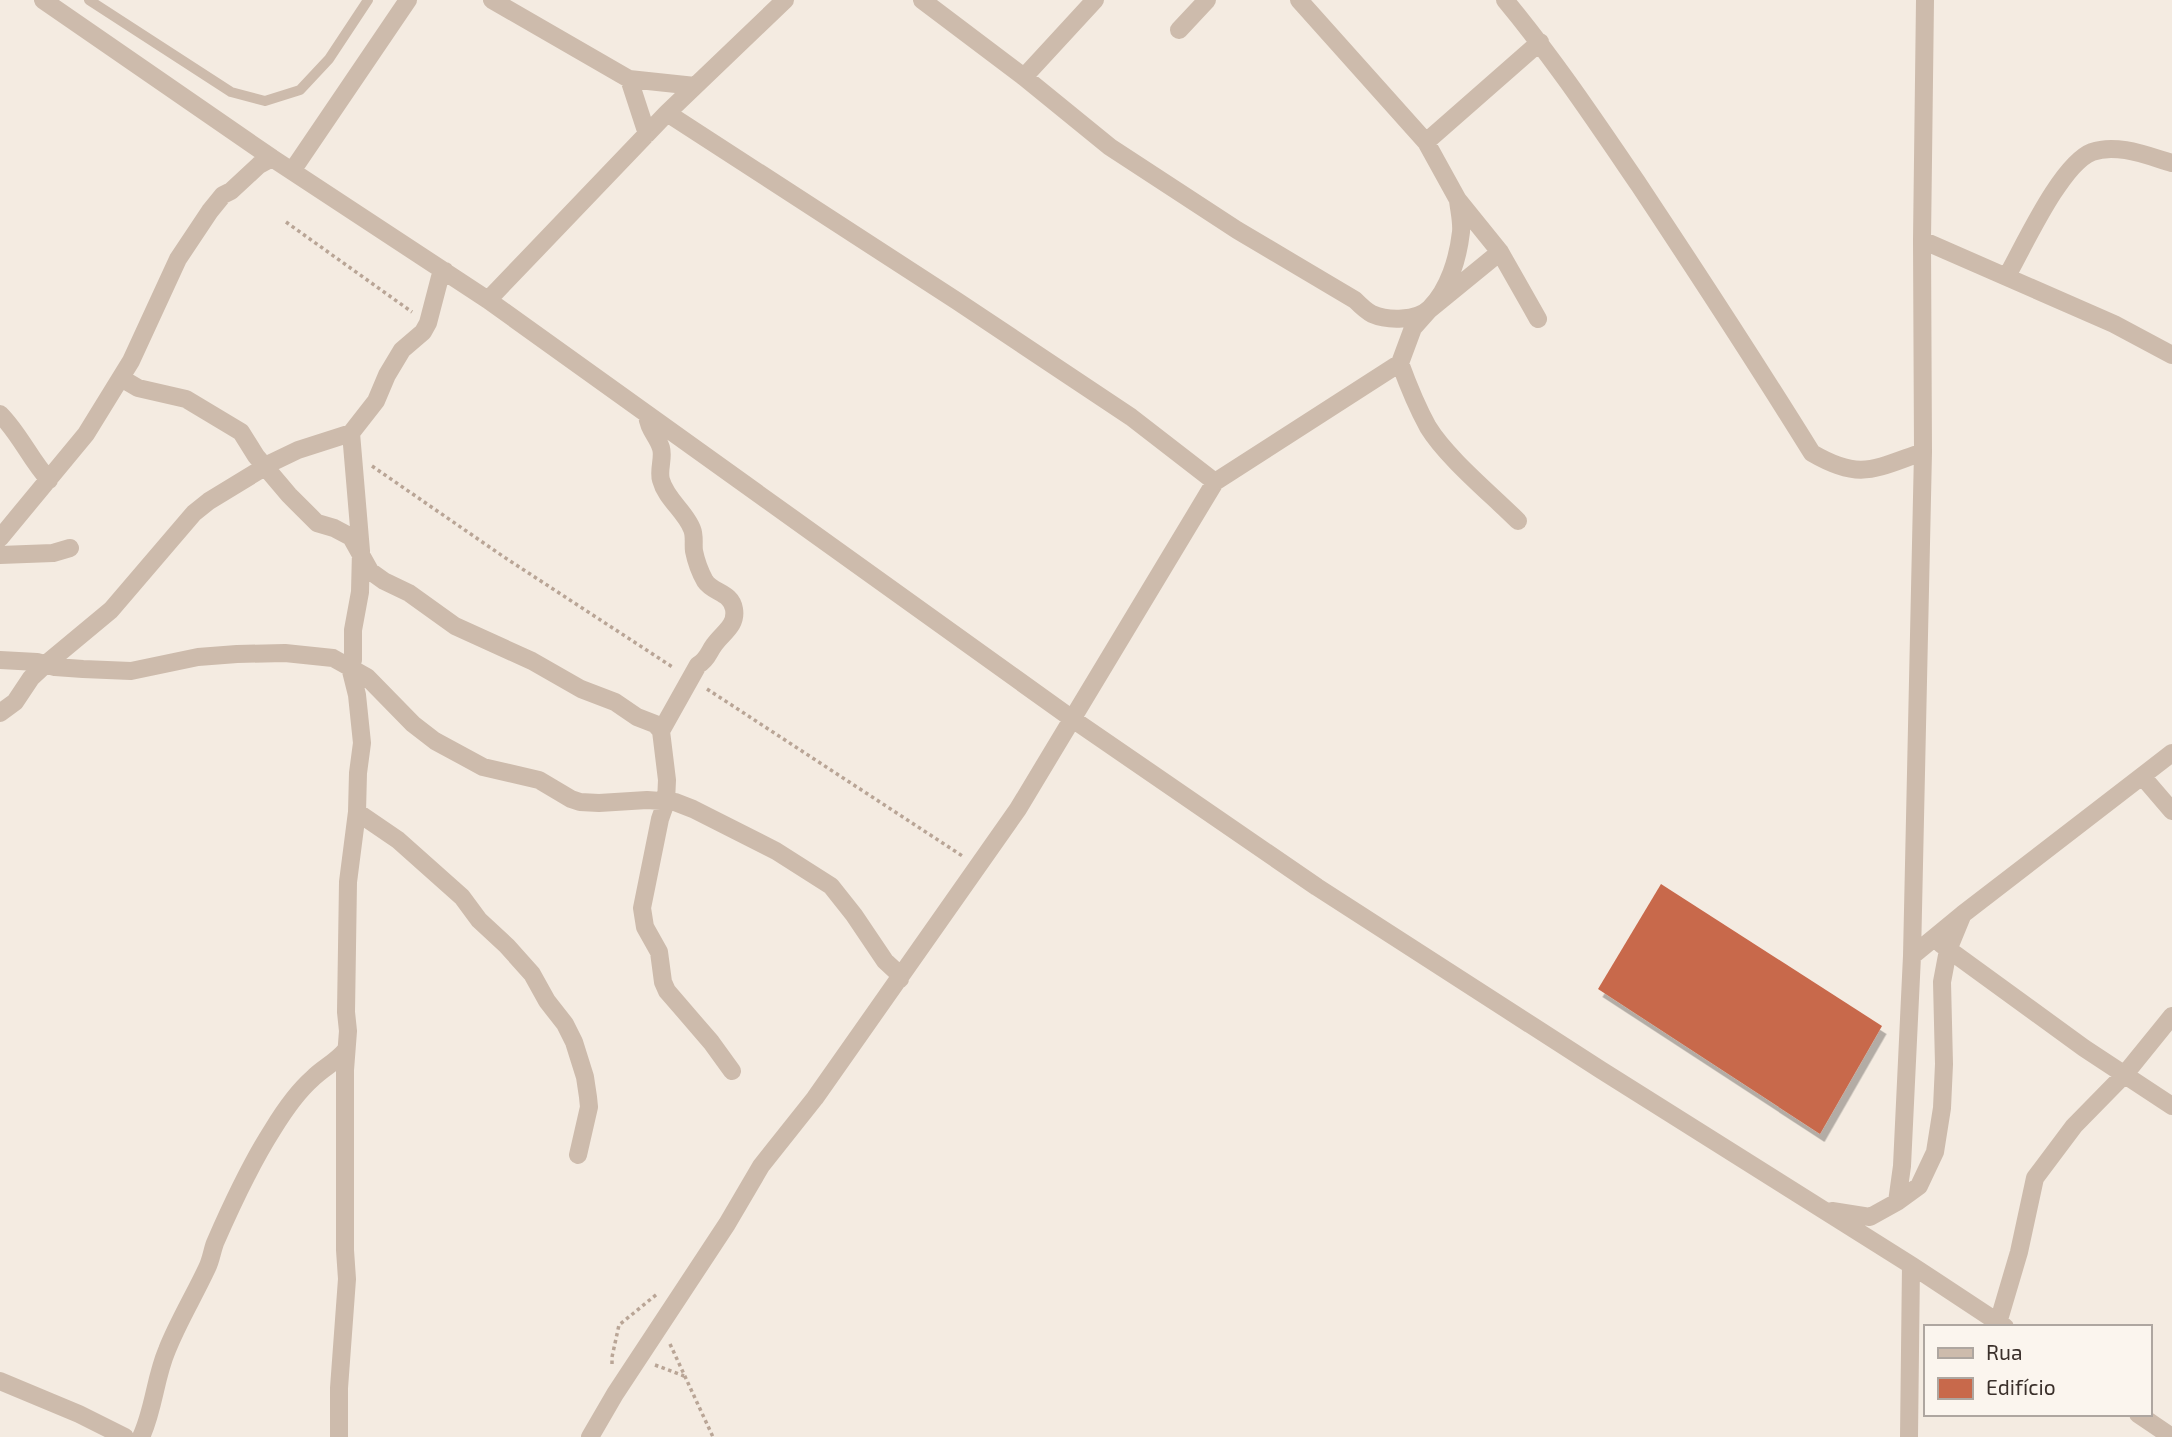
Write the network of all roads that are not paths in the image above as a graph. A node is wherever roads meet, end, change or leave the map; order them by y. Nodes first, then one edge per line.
1 (43, 0) edge
2 (89, 0) edge
3 (368, 0) edge
4 (408, 0) edge
5 (492, 0) edge
6 (785, 0) edge
7 (922, 0) edge
8 (1095, 0) edge
9 (1207, 0) edge
10 (1300, 0) edge
11 (1505, 0) edge
12 (1926, 0) edge
13 (1179, 30) dead end
14 (1540, 42) junction
15 (1024, 77) junction
16 (629, 79) junction
17 (695, 86) junction
18 (667, 113) junction
19 (647, 134) junction
20 (1426, 142) junction
21 (272, 158) junction
22 (2172, 163) edge
23 (292, 170) junction
24 (1458, 200) junction
25 (1922, 240) junction
26 (1500, 252) junction
27 (444, 271) junction
28 (2007, 276) junction
29 (488, 300) junction
30 (1429, 310) junction
31 (1538, 318) dead end
32 (2172, 355) edge
33 (1400, 363) junction
34 (121, 378) junction
35 (0, 414) edge
36 (647, 414) junction
37 (351, 433) junction
38 (1923, 452) junction
39 (264, 466) junction
40 (49, 480) junction
41 (1216, 482) junction
42 (1518, 521) dead end
43 (0, 538) edge
44 (70, 548) dead end
45 (361, 551) junction
46 (0, 555) edge
47 (0, 660) edge
48 (46, 664) junction
49 (350, 667) junction
50 (0, 713) edge
51 (1071, 718) junction
52 (661, 731) junction
53 (2172, 753) edge
54 (2142, 776) junction
55 (666, 802) junction
56 (2172, 811) edge
57 (357, 812) junction
58 (1963, 914) junction
59 (1932, 938) junction
60 (1948, 950) junction
61 (1912, 957) junction
62 (900, 979) junction
63 (2172, 1016) edge
64 (345, 1051) junction
65 (732, 1071) dead end
66 (2125, 1074) junction
67 (2172, 1106) edge
68 (578, 1155) dead end
69 (1897, 1202) junction
70 (1822, 1209) junction
71 (1911, 1265) junction
72 (2001, 1325) edge
73 (0, 1381) edge
74 (2141, 1416) edge
75 (125, 1437) edge
76 (141, 1437) edge
77 (339, 1437) edge
78 (590, 1437) edge
79 (1909, 1437) edge
80 (2172, 1437) edge

1 - 21 street
2 - 3 lane
4 - 23 street
5 - 16 street
6 - 17 street
7 - 15 street
8 - 15 street
9 - 13 street
10 - 20 street
11 - 14 street
12 - 25 street
14 - 20 street
14 - 38 street
15 - 30 street
16 - 17 street
16 - 19 street
17 - 18 street
18 - 19 street
18 - 41 street
19 - 29 street
20 - 24 street
21 - 23 street
21 - 34 street
22 - 28 street
23 - 27 street
24 - 26 street
24 - 30 street
25 - 28 street
25 - 38 street
26 - 30 street
26 - 31 street
27 - 29 street
27 - 37 street
28 - 32 street
29 - 36 street
30 - 33 street
33 - 41 street
33 - 42 street
34 - 39 street
34 - 40 street
35 - 40 street
36 - 51 street
36 - 52 street
37 - 39 street
37 - 45 street
38 - 61 street
39 - 45 street
39 - 48 street
40 - 43 street
41 - 51 street
44 - 46 street
45 - 49 street
45 - 52 street
47 - 48 street
48 - 49 street
48 - 50 street
49 - 55 street
49 - 57 street
51 - 62 street
51 - 70 street
52 - 55 street
53 - 54 street
54 - 56 street
54 - 58 street
55 - 62 street
55 - 65 street
57 - 64 street
57 - 68 street
58 - 59 street
58 - 60 street
59 - 60 street
59 - 61 street
60 - 66 street
60 - 69 street
61 - 69 street
62 - 78 street
63 - 66 street
64 - 76 street
64 - 77 street
66 - 67 street
66 - 72 street
69 - 70 street
70 - 71 street
71 - 72 street
71 - 79 street
73 - 75 street
74 - 80 street

